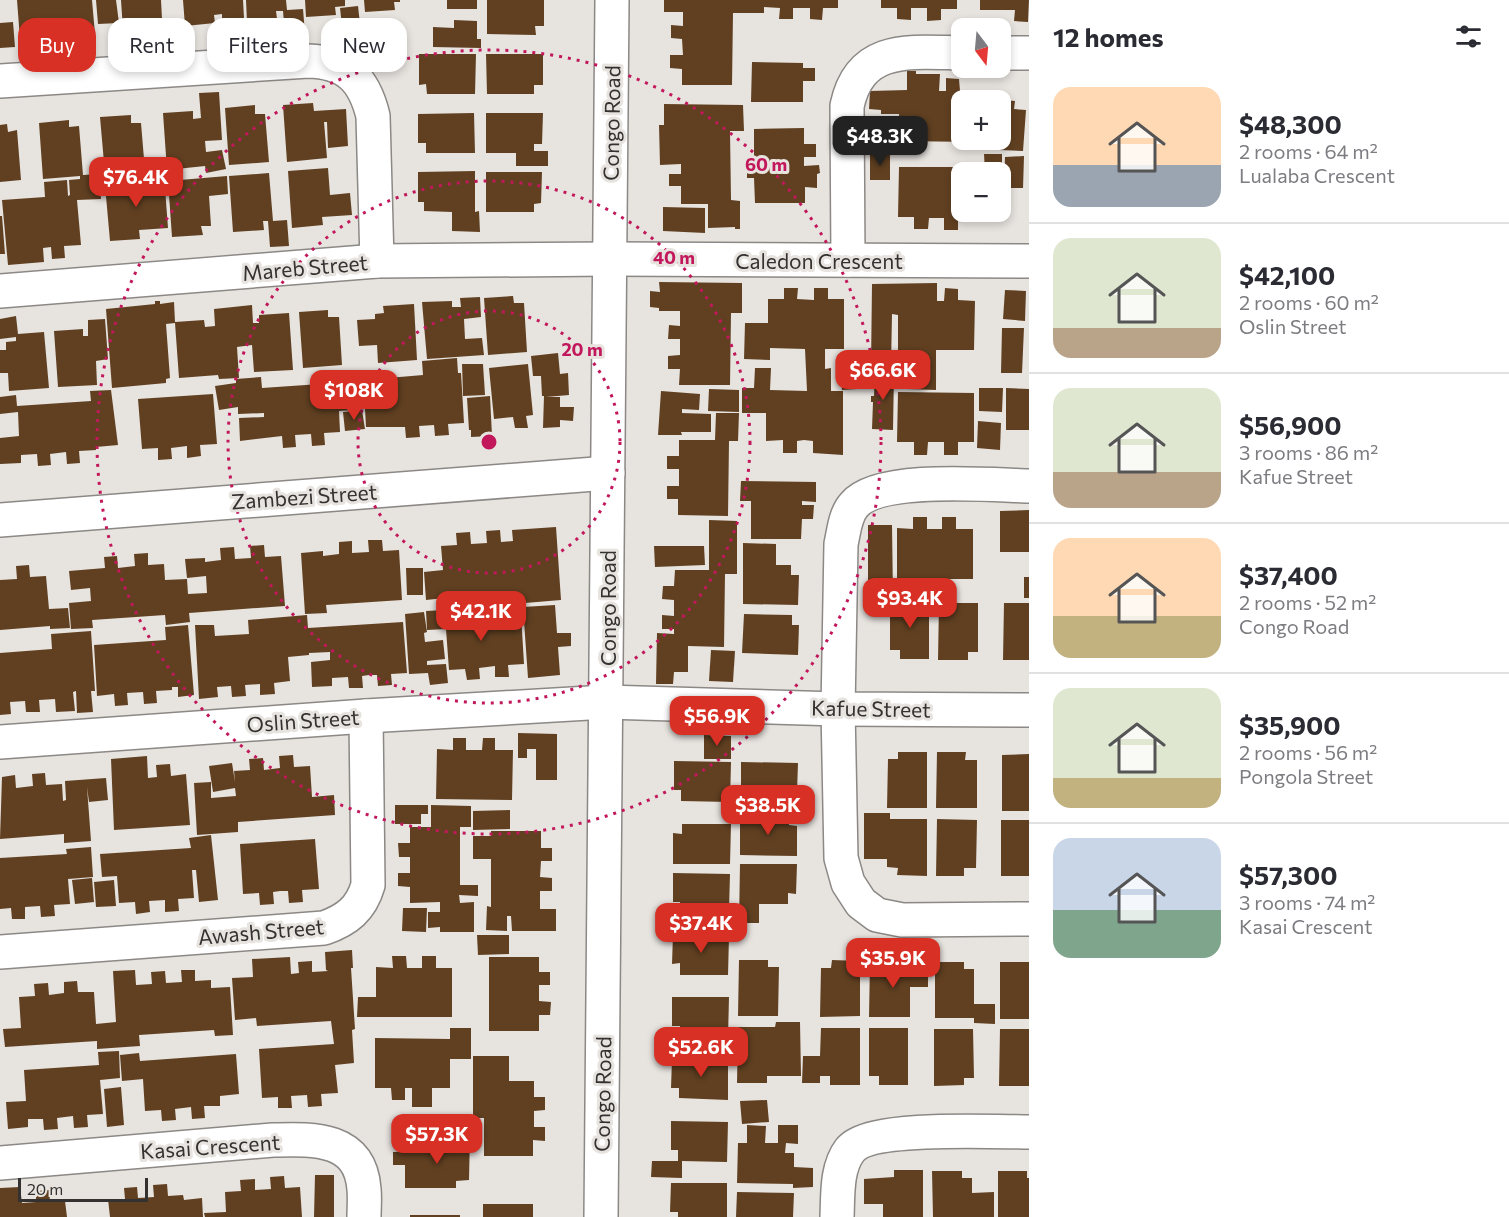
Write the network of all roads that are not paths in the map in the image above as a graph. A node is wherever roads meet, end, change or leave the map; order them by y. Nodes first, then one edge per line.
1 (612, 0) edge
2 (951, 53) edge
3 (1011, 53) edge
4 (1029, 53) edge
5 (0, 81) edge
6 (610, 259) junction
7 (848, 260) junction
8 (377, 261) junction
9 (1029, 261) edge
10 (0, 291) edge
11 (608, 472) junction
12 (1029, 486) edge
13 (0, 520) edge
14 (606, 702) junction
15 (838, 709) junction
16 (1029, 710) edge
17 (366, 716) junction
18 (0, 742) edge
19 (1029, 919) edge
20 (0, 952) edge
21 (1029, 1132) edge
22 (0, 1162) edge
23 (364, 1217) edge
24 (601, 1217) edge
25 (837, 1217) edge

1 - 6 street, Congo Road
2 - 7 street
3 - 4 street
5 - 8 street
6 - 7 street, Caledon Crescent
6 - 8 street, Mareb Street
6 - 11 street, Congo Road
7 - 9 street, Caledon Crescent
8 - 10 street, Mareb Street
11 - 13 street, Zambezi Street
11 - 14 street, Congo Road
12 - 15 street
14 - 15 street, Kafue Street
14 - 17 street, Oslin Street
14 - 24 street, Congo Road
15 - 16 street, Kafue Street
15 - 19 street
17 - 18 street, Oslin Street
17 - 20 street, Awash Street
21 - 25 street
22 - 23 street, Kasai Crescent

